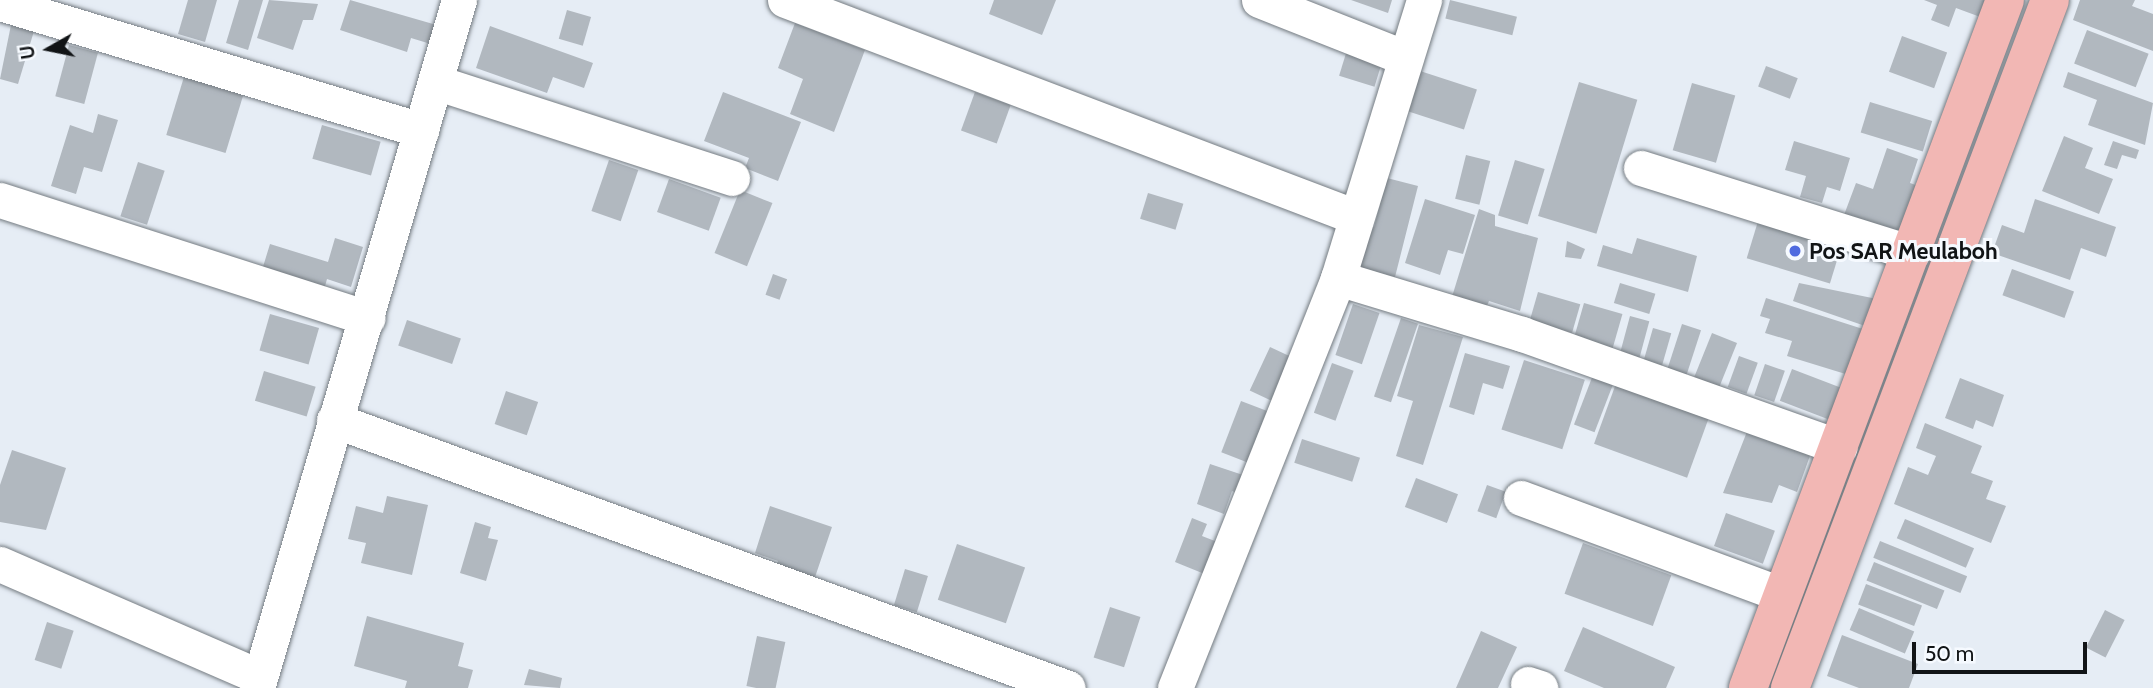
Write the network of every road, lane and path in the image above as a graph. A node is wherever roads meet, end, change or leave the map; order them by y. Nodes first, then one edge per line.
1 (459, 0) edge
2 (785, 0) edge
3 (1259, 0) edge
4 (1424, 0) edge
5 (2005, 0) edge
6 (2050, 0) edge
7 (0, 3) edge
8 (1403, 57) junction
9 (439, 83) junction
10 (421, 130) junction
11 (1641, 168) dead end
12 (732, 178) dead end
13 (0, 200) edge
14 (1356, 217) junction
15 (1912, 253) junction
16 (1338, 278) junction
17 (368, 318) junction
18 (334, 420) junction
19 (1839, 447) junction
20 (1521, 498) dead end
21 (0, 564) edge
22 (1783, 595) junction
23 (259, 683) edge
24 (1068, 688) edge
25 (1175, 688) edge
26 (1748, 688) edge
27 (1790, 688) edge

1 - 9 street
2 - 14 street
3 - 8 street
4 - 8 street
5 - 15 highway
6 - 27 highway
7 - 10 street
8 - 14 street
9 - 10 street
9 - 12 street
10 - 17 street
11 - 15 street
13 - 17 street
14 - 16 street
15 - 19 highway
16 - 19 street
16 - 25 street
17 - 18 street
18 - 23 street
18 - 24 street
19 - 22 highway
20 - 22 street
21 - 23 street
22 - 26 highway

